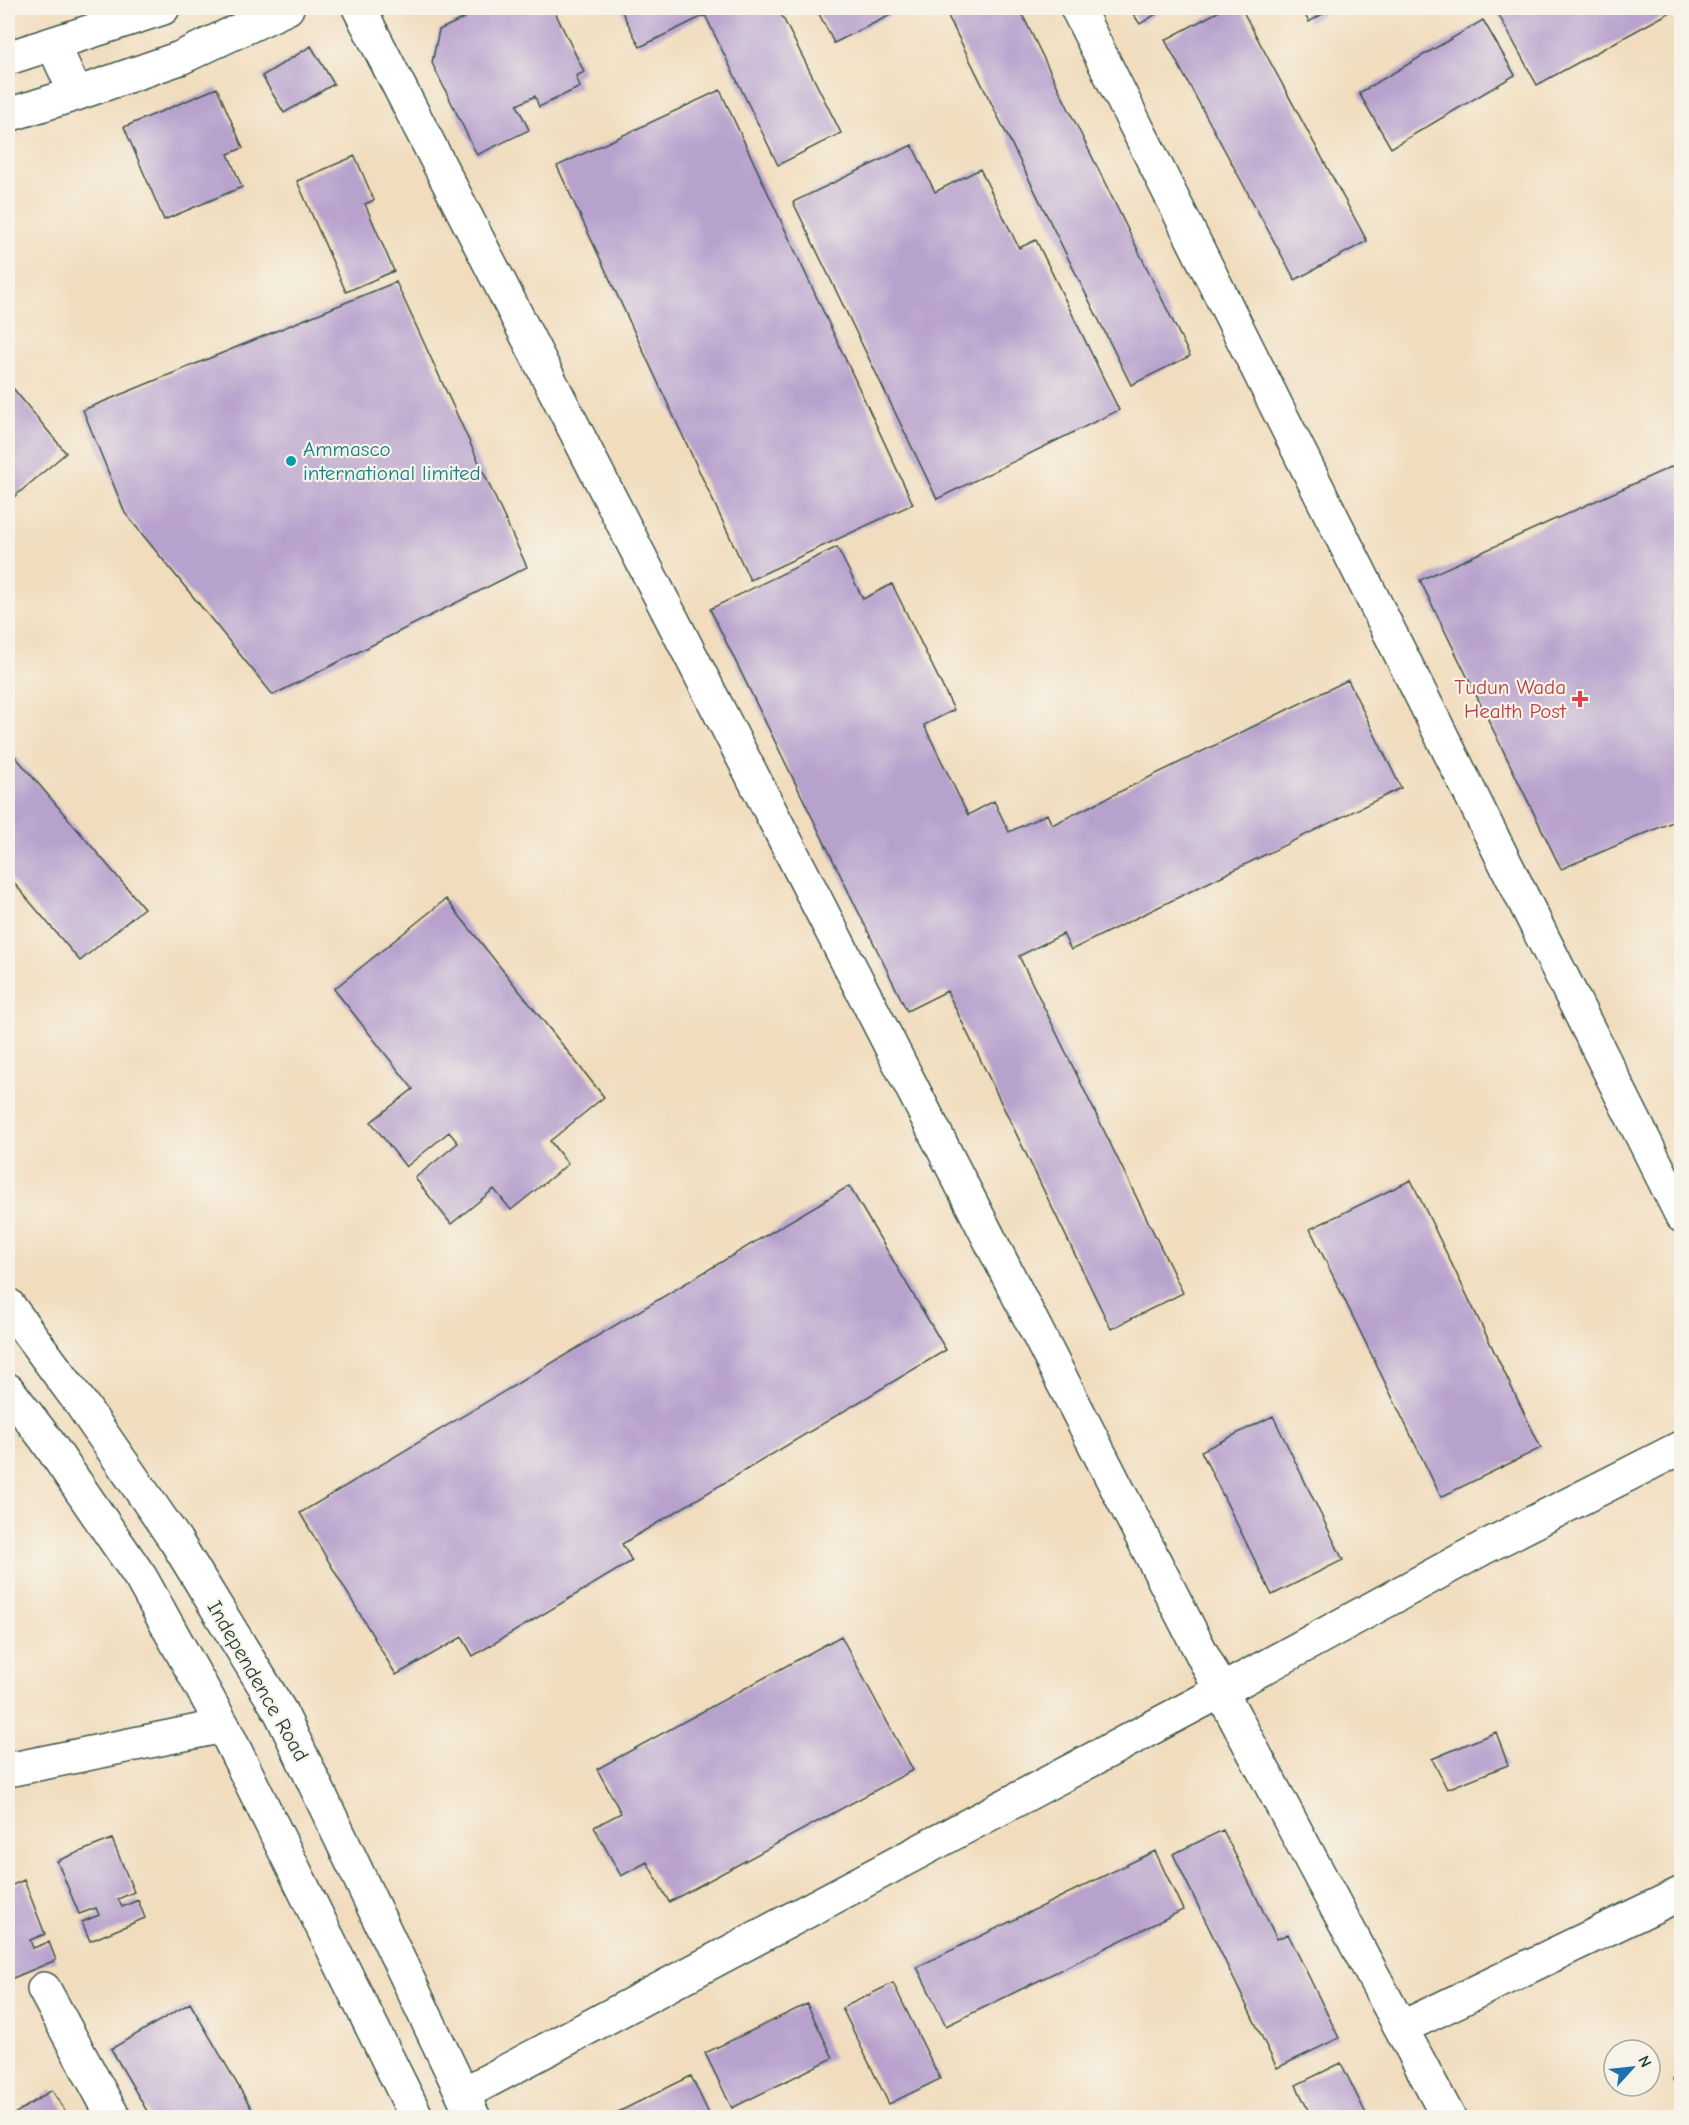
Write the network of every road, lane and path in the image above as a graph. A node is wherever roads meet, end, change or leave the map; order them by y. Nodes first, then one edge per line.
1 (162, 8) edge
2 (287, 8) edge
3 (359, 8) edge
4 (1077, 8) edge
5 (53, 44) junction
6 (8, 58) edge
7 (76, 94) junction
8 (8, 115) edge
9 (1682, 1216) edge
10 (8, 1305) edge
11 (8, 1390) edge
12 (1682, 1447) edge
13 (1221, 1691) junction
14 (223, 1726) junction
15 (8, 1770) edge
16 (1682, 1893) edge
17 (44, 1989) dead end
18 (1401, 2028) junction
19 (468, 2106) edge
20 (114, 2118) edge
21 (417, 2118) edge
22 (1449, 2118) edge

1 - 5 street
2 - 7 street
3 - 13 street
4 - 9 street
5 - 6 street
5 - 7 street
7 - 8 street
10 - 19 street, Independence Road
11 - 14 street
12 - 13 street
13 - 18 street
13 - 19 street
14 - 15 street
14 - 21 street
16 - 18 street
17 - 20 street
18 - 22 street

